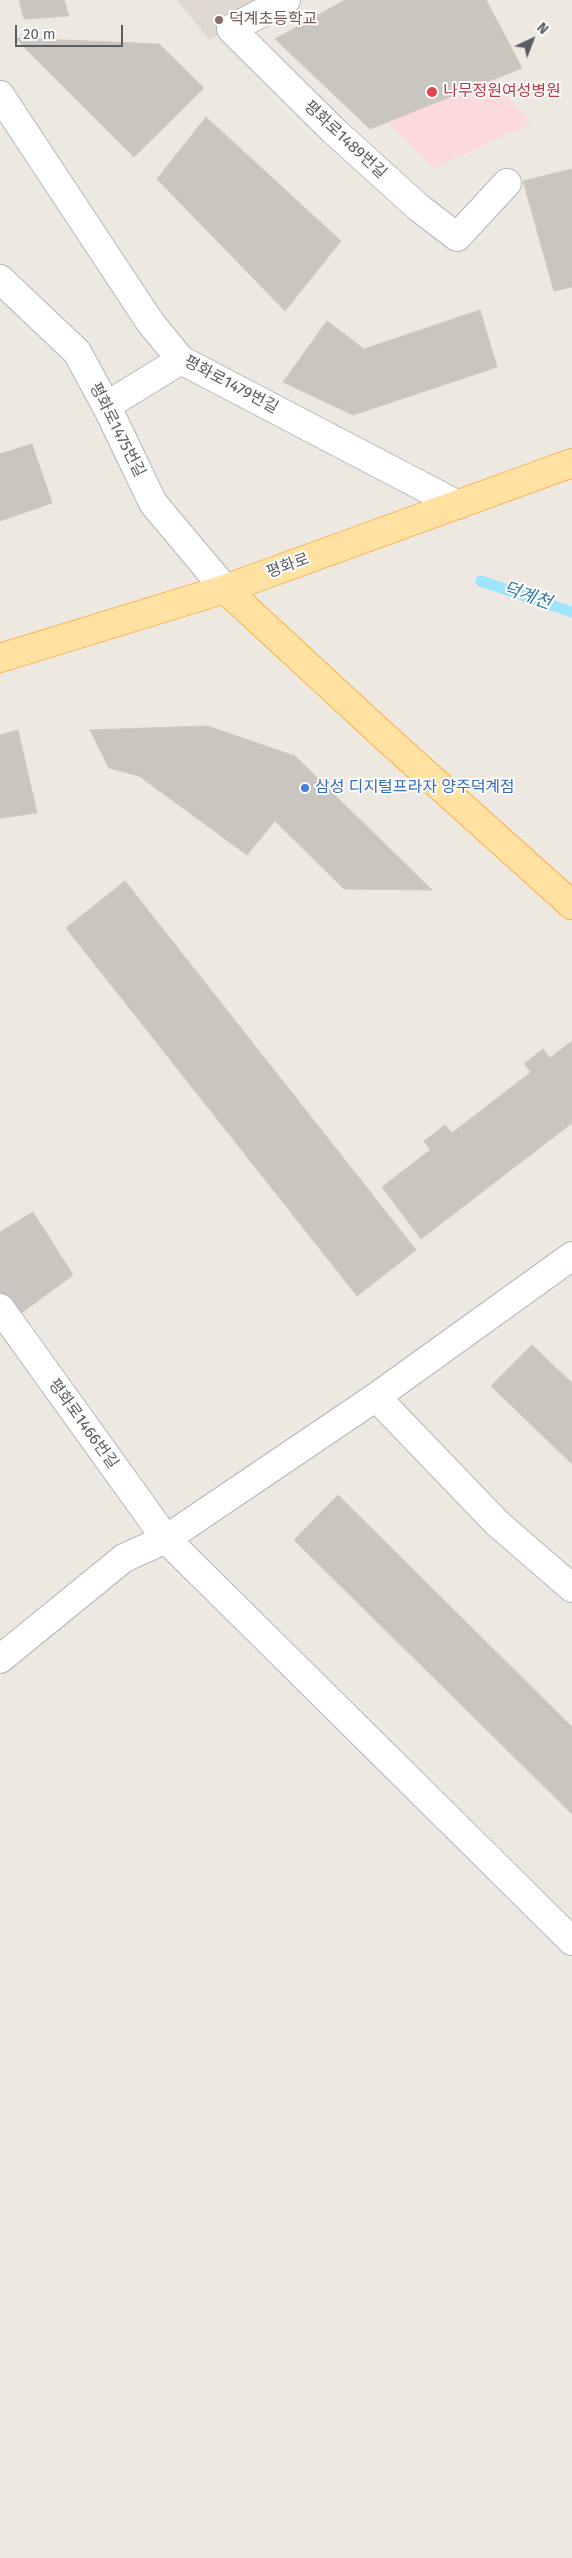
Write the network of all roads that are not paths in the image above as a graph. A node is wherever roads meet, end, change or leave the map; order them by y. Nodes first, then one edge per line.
1 (286, 0) edge
2 (0, 95) edge
3 (508, 183) dead end
4 (0, 279) edge
5 (181, 360) junction
6 (106, 406) junction
7 (572, 463) edge
8 (458, 505) junction
9 (225, 589) junction
10 (0, 658) edge
11 (572, 905) edge
12 (572, 1256) edge
13 (0, 1308) edge
14 (376, 1397) junction
15 (166, 1539) junction
16 (572, 1588) edge
17 (0, 1659) edge
18 (572, 1941) edge

1 - 3 street, 평화로1489번길
2 - 5 street, 평화로1479번길
4 - 6 street, 평화로1475번길
5 - 6 street
5 - 8 street, 평화로1479번길
6 - 9 street, 평화로1475번길
7 - 8 main road, 평화로
8 - 9 main road, 평화로
9 - 10 main road, 평화로
9 - 11 main road
12 - 14 street
13 - 15 street, 평화로1466번길
14 - 15 street
14 - 16 street
15 - 17 street
15 - 18 street, 평화로1466번길

